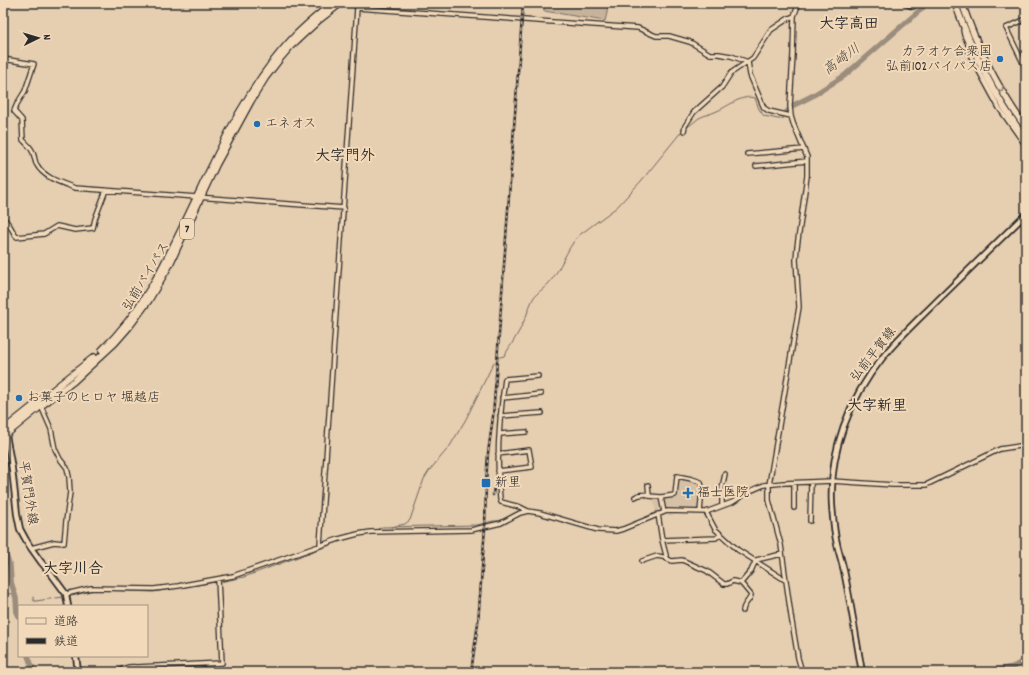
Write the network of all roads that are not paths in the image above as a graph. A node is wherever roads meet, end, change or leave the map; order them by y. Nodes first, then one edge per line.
1 (318, 3) edge
2 (334, 3) edge
3 (341, 3) edge
4 (353, 3) edge
5 (798, 3) edge
6 (904, 3) edge
7 (917, 3) edge
8 (955, 3) edge
9 (962, 3) edge
10 (302, 4) edge
11 (357, 8) junction
12 (794, 16) junction
13 (1026, 19) edge
14 (961, 21) junction
15 (968, 46) junction
16 (1026, 58) edge
17 (3, 59) edge
18 (1021, 61) junction
19 (748, 62) junction
20 (1026, 69) edge
21 (988, 80) junction
22 (791, 114) junction
23 (1026, 128) edge
24 (684, 131) dead end
25 (1026, 139) edge
26 (1026, 146) edge
27 (804, 149) junction
28 (747, 154) dead end
29 (807, 161) junction
30 (756, 166) dead end
31 (106, 190) junction
32 (199, 198) junction
33 (344, 208) junction
34 (1026, 214) edge
35 (3, 217) edge
36 (538, 376) dead end
37 (541, 394) dead end
38 (502, 398) junction
39 (41, 406) junction
40 (542, 412) dead end
41 (500, 416) junction
42 (3, 418) edge
43 (526, 432) dead end
44 (4, 433) edge
45 (500, 434) junction
46 (1026, 445) edge
47 (498, 454) junction
48 (498, 471) junction
49 (725, 474) dead end
50 (832, 481) junction
51 (811, 482) junction
52 (794, 483) junction
53 (648, 485) dead end
54 (769, 485) junction
55 (649, 494) junction
56 (635, 497) dead end
57 (661, 497) junction
58 (722, 506) junction
59 (794, 508) dead end
60 (528, 511) junction
61 (664, 512) junction
62 (700, 512) junction
63 (706, 512) junction
64 (658, 514) junction
65 (810, 521) dead end
66 (721, 534) junction
67 (662, 540) junction
68 (320, 545) junction
69 (31, 548) junction
70 (782, 554) junction
71 (667, 559) junction
72 (642, 561) dead end
73 (755, 561) junction
74 (218, 579) junction
75 (785, 580) junction
76 (741, 584) junction
77 (66, 594) junction
78 (68, 605) edge
79 (743, 611) dead end
80 (76, 657) edge
81 (78, 672) edge
82 (118, 672) edge
83 (802, 672) edge
84 (862, 672) edge

1 - 10 street
2 - 32 highway, 弘前バイパス / 7
3 - 32 highway, 弘前バイパス / 7
4 - 11 street
5 - 12 street
6 - 7 street
8 - 14 highway
9 -> 23 highway
11 - 19 street
11 - 33 street
12 - 19 street
12 - 22 street
13 - 18 street
14 - 15 street
14 - 21 highway
15 - 21 street
15 - 26 street
16 - 18 street
17 - 31 street
18 - 20 street
19 - 22 street
19 - 24 street
21 - 25 highway
22 - 27 street
27 - 28 street
27 - 29 street
29 - 30 street
29 - 54 street
31 - 32 street
31 - 35 street
32 - 33 street
32 - 39 highway, 弘前バイパス / 7
32 - 44 highway, 弘前バイパス / 7
33 - 68 street
34 - 50 main road, 弘前平賀線
36 - 38 street
37 - 38 street
38 - 41 street
39 - 44 highway, 弘前バイパス / 7
39 - 69 street
40 - 41 street
41 - 45 street
42 - 44 main road, 平賀門外線
43 - 45 street
44 - 69 main road, 平賀門外線
45 - 47 street
46 - 50 street
47 - 48 street
47 - 48 street
48 - 60 street
49 - 58 street
50 - 51 street
50 - 84 main road, 弘前平賀線
51 - 52 street
51 - 65 street
52 - 54 street
52 - 59 street
53 - 55 street
54 - 58 street
54 - 70 street
55 - 56 street
55 - 57 street
57 - 61 street
57 - 62 street
58 - 63 street
60 - 64 street
60 - 68 street
61 - 62 street
61 - 64 street
62 - 63 street
63 - 66 street
64 - 67 street
66 - 67 street
66 - 73 street
67 - 71 street
68 - 74 street
69 - 77 main road, 平賀門外線
70 - 73 street
70 - 75 street
71 - 72 street
71 - 76 street
73 - 75 street
73 - 76 street
74 - 77 street
74 - 82 street
75 - 83 street
76 - 79 street
77 - 78 main road, 平賀門外線
80 - 81 main road

